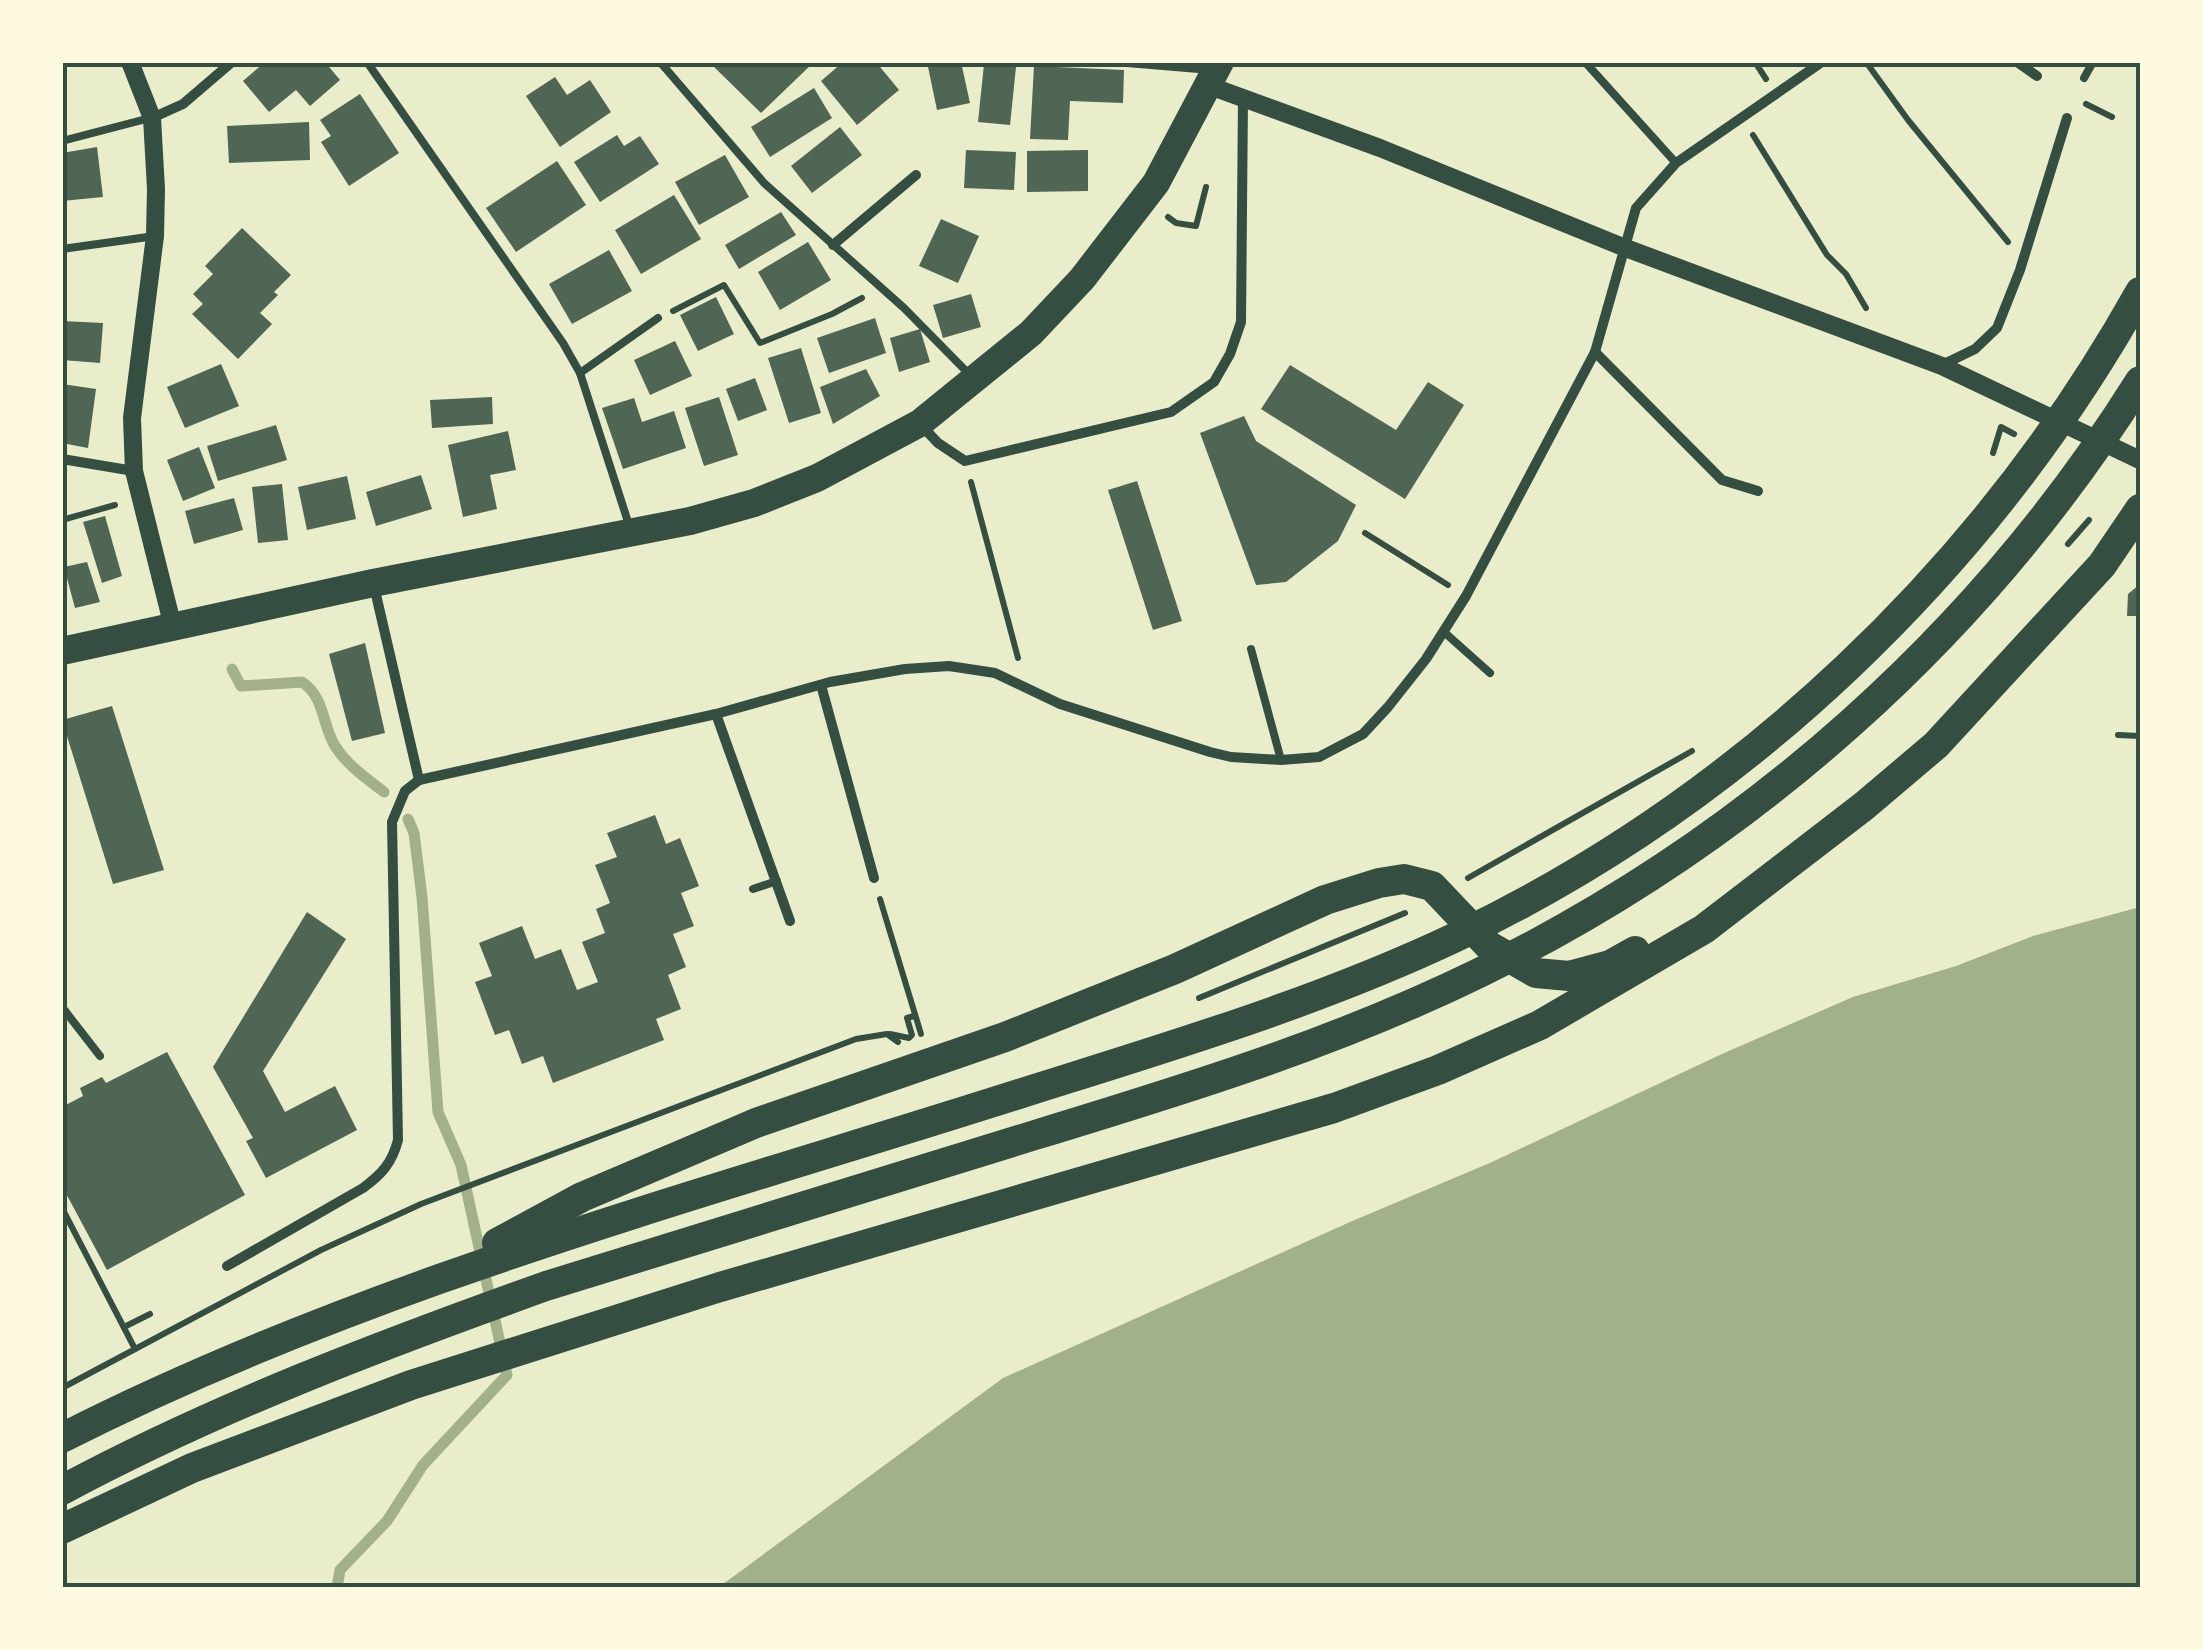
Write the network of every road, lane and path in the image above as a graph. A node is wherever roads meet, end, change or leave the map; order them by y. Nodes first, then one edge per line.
1 (130, 62) edge
2 (232, 62) edge
3 (366, 62) edge
4 (660, 62) edge
5 (1127, 62) edge
6 (1585, 62) edge
7 (1822, 62) edge
8 (1866, 62) edge
9 (2017, 62) edge
10 (2093, 62) edge
11 (1216, 73) edge
12 (2037, 76) dead end
13 (2084, 78) dead end
14 (1243, 98) junction
15 (152, 118) junction
16 (1741, 118) junction
17 (2067, 118) dead end
18 (62, 141) edge
19 (1676, 163) junction
20 (916, 175) dead end
21 (1206, 186) dead end
22 (1172, 219) dead end
23 (155, 236) junction
24 (833, 245) junction
25 (1623, 246) junction
26 (62, 249) edge
27 (2023, 261) junction
28 (881, 287) junction
29 (2140, 292) edge
30 (658, 318) joint
31 (1888, 345) junction
32 (1595, 352) junction
33 (1942, 366) junction
34 (580, 372) junction
35 (975, 380) junction
36 (2140, 381) edge
37 (920, 423) junction
38 (62, 459) edge
39 (2140, 460) edge
40 (966, 462) junction
41 (134, 472) junction
42 (1758, 491) dead end
43 (117, 505) dead end
44 (2140, 509) edge
45 (62, 520) edge
46 (1366, 533) dead end
47 (632, 534) junction
48 (373, 582) junction
49 (1466, 596) junction
50 (173, 627) junction
51 (1444, 632) junction
52 (1251, 649) dead end
53 (62, 651) edge
54 (1490, 672) dead end
55 (821, 685) junction
56 (1026, 689) junction
57 (716, 714) junction
58 (2118, 735) dead end
59 (2140, 736) edge
60 (1281, 760) junction
61 (419, 780) junction
62 (1774, 876) junction
63 (874, 878) joint
64 (776, 881) junction
65 (753, 890) dead end
66 (790, 921) dead end
67 (62, 1007) edge
68 (914, 1016) junction
69 (887, 1034) dead end
70 (920, 1034) dead end
71 (100, 1056) dead end
72 (520, 1166) dead end
73 (62, 1208) edge
74 (227, 1266) dead end
75 (425, 1283) junction
76 (150, 1314) dead end
77 (124, 1327) junction
78 (135, 1349) junction
79 (62, 1388) edge
80 (62, 1438) edge
81 (62, 1490) edge
82 (62, 1529) edge

1 - 15 street
2 - 15 street
3 - 34 lane
4 - 24 lane
5 - 11 street
6 - 19 lane
7 - 16 street
8 - 27 path
9 - 12 street
10 - 13 lane
11 - 14 street
11 - 35 highway
14 - 25 street
14 - 40 street
15 - 18 lane
15 - 23 street
16 - 19 street
16 - 31 path
17 - 27 street
19 - 25 street
20 - 24 street
21 - 22 path
23 - 26 lane
23 - 41 street
24 - 28 lane
25 - 31 street
25 - 32 street
27 - 33 street
28 - 30 path
28 - 35 lane
29 - 75 highway
30 - 34 lane
31 - 33 street
32 - 42 street
32 - 49 street
33 - 39 street
34 - 47 lane
35 - 37 highway
36 - 81 highway
37 - 40 street
37 - 47 highway
38 - 41 street
40 - 56 path
41 - 50 street
43 - 45 path
44 - 62 highway
46 - 49 path
47 - 48 highway
48 - 50 highway
48 - 61 street
49 - 51 street
50 - 53 highway
51 - 54 lane
51 - 60 street
52 - 60 lane
55 - 56 street
55 - 57 street
55 - 63 street
56 - 60 street
57 - 61 street
57 - 64 street
58 - 59 path
61 - 74 street
62 - 75 highway
62 - 82 highway
63 - 68 path
64 - 65 lane
64 - 66 street
67 - 71 lane
68 - 69 path
68 - 70 path
72 - 78 path
73 - 77 path
75 - 80 highway
76 - 77 path
77 - 78 path
78 - 79 path

